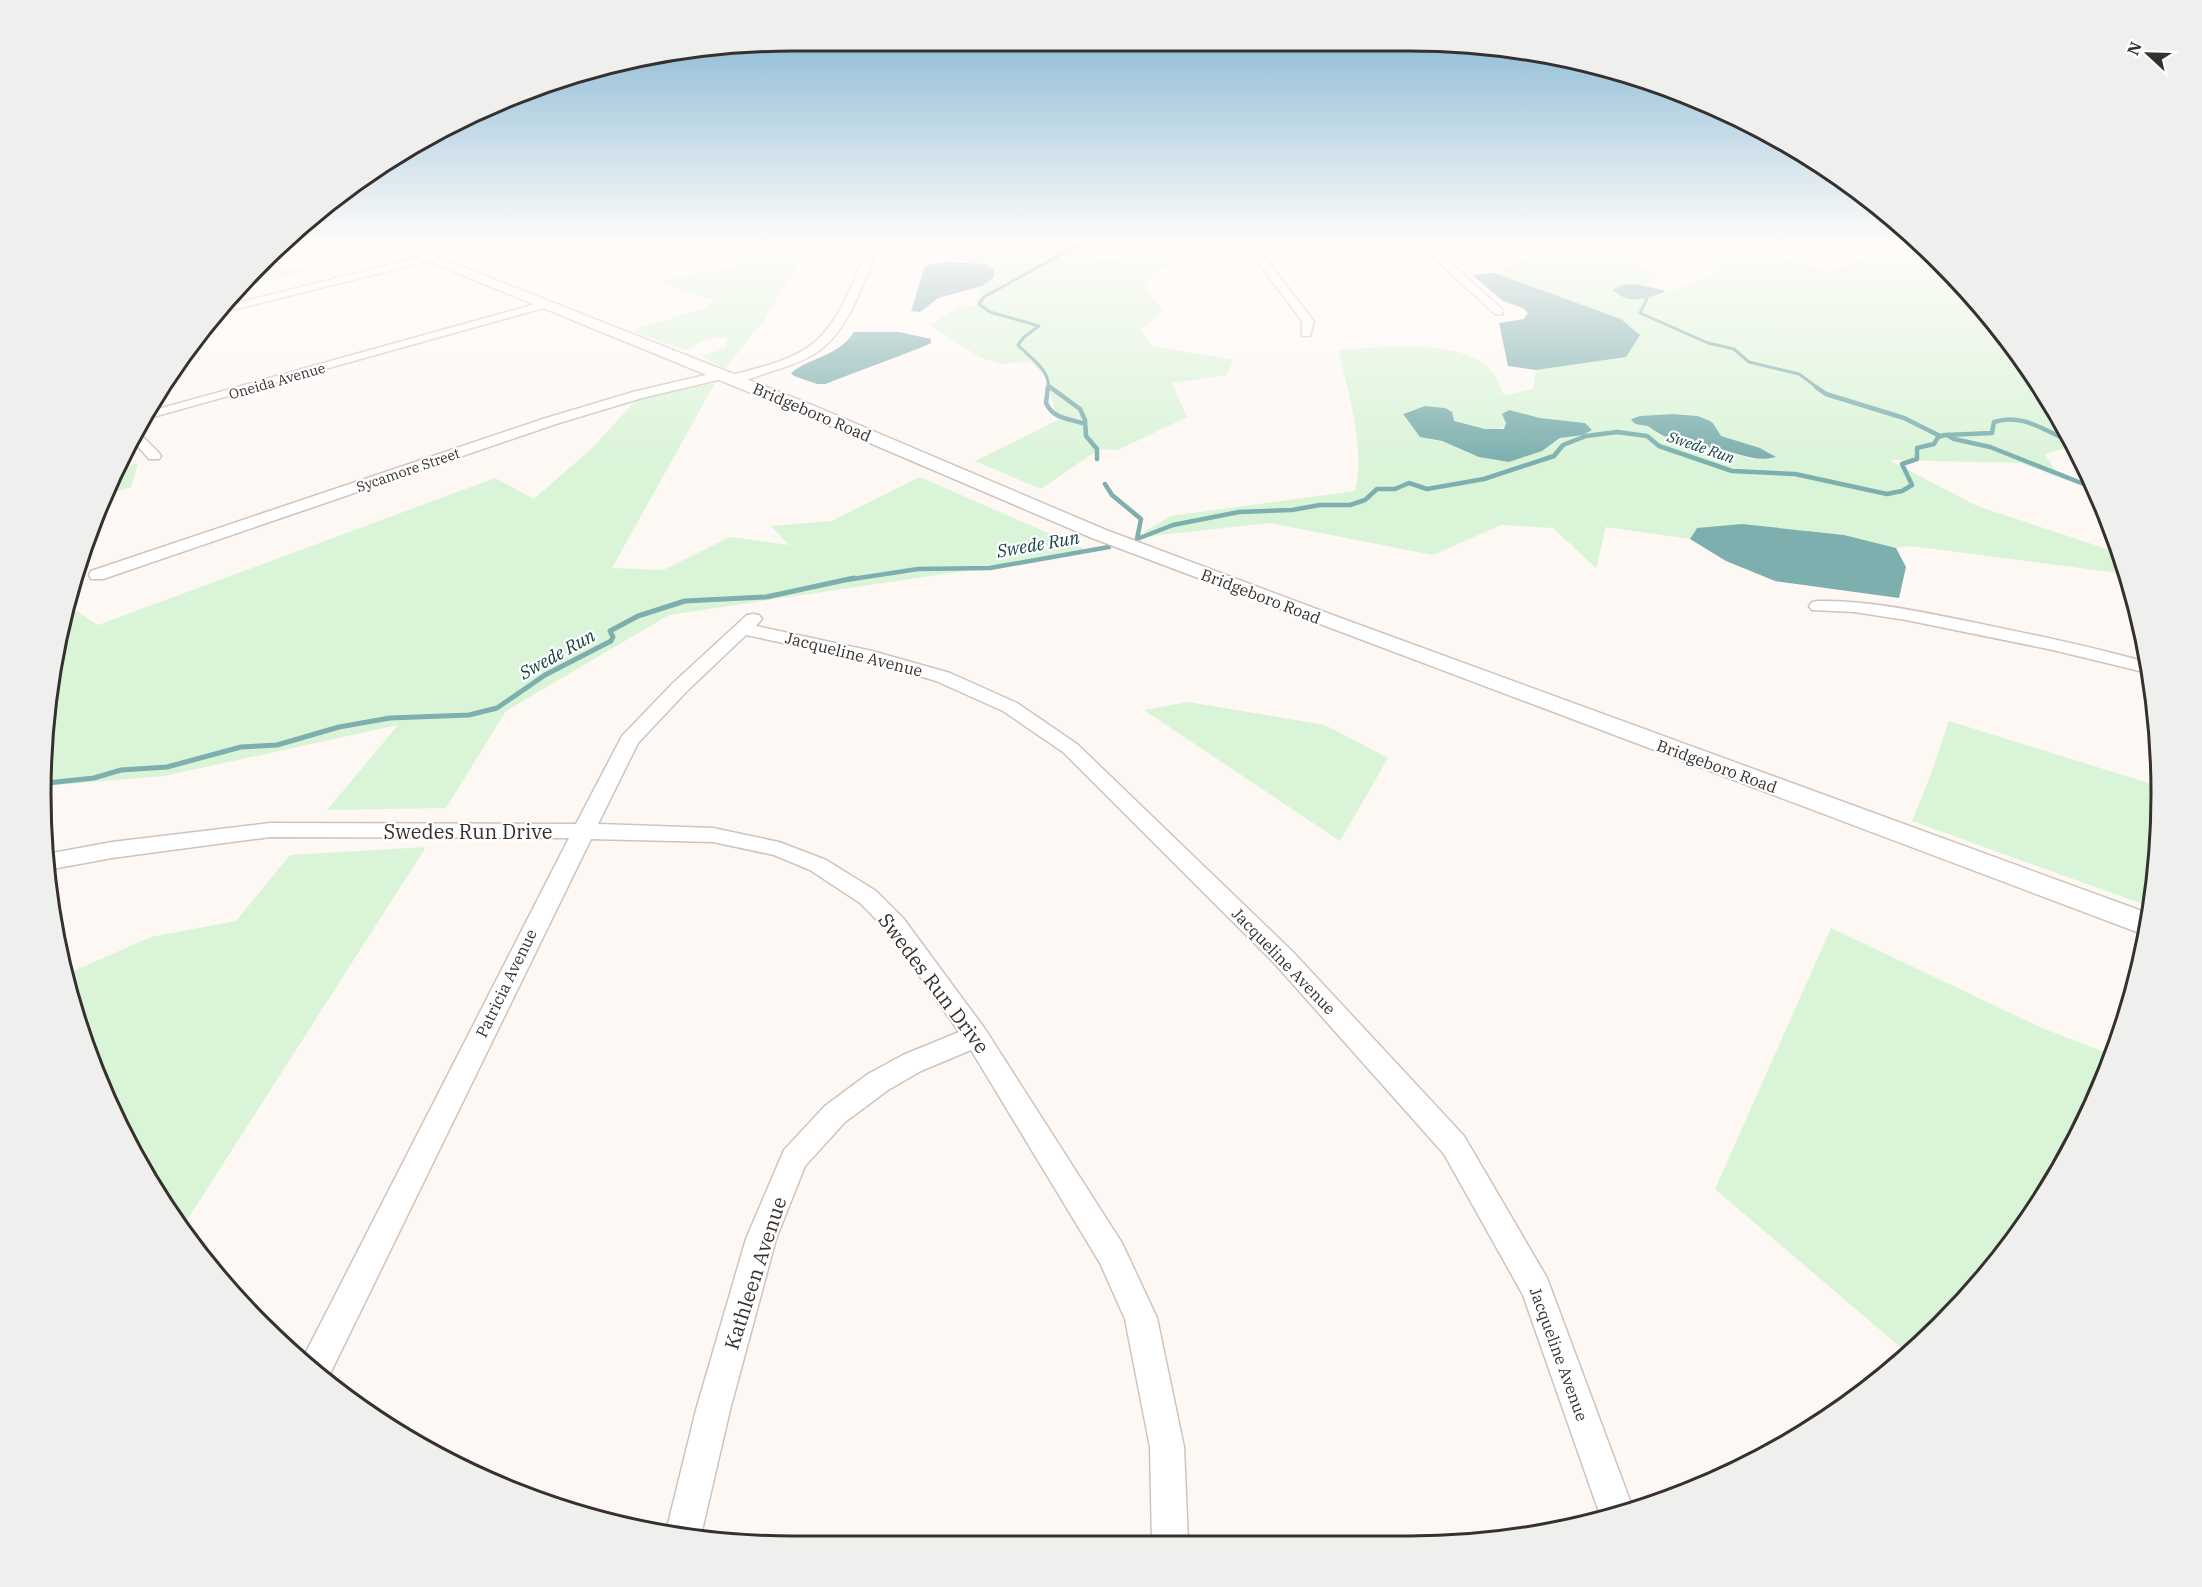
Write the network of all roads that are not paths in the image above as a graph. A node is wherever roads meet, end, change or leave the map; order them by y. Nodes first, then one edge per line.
1 (507, 315) edge
2 (569, 315) edge
3 (841, 315) edge
4 (1303, 315) edge
5 (1306, 334) dead end
6 (727, 377) junction
7 (155, 414) edge
8 (140, 441) edge
9 (154, 456) dead end
10 (97, 575) dead end
11 (1818, 606) dead end
12 (750, 622) joint
13 (2140, 666) edge
14 (582, 831) junction
15 (55, 861) edge
16 (2139, 923) edge
17 (976, 1036) junction
18 (318, 1363) edge
19 (1615, 1507) edge
20 (685, 1528) edge
21 (1170, 1536) edge

1 - 7 street, Oneida Avenue
2 - 6 main road, Bridgeboro Road
3 - 6 street, Sycamore Street
4 - 5 street
6 - 10 street, Sycamore Street
6 - 16 main road, Bridgeboro Road
8 - 9 street
11 - 13 street
12 - 14 street, Patricia Avenue
12 - 19 street, Jacqueline Avenue
14 - 15 street, Swedes Run Drive
14 - 17 street, Swedes Run Drive
14 - 18 street, Patricia Avenue
17 - 20 street, Kathleen Avenue
17 - 21 street, Swedes Run Drive

